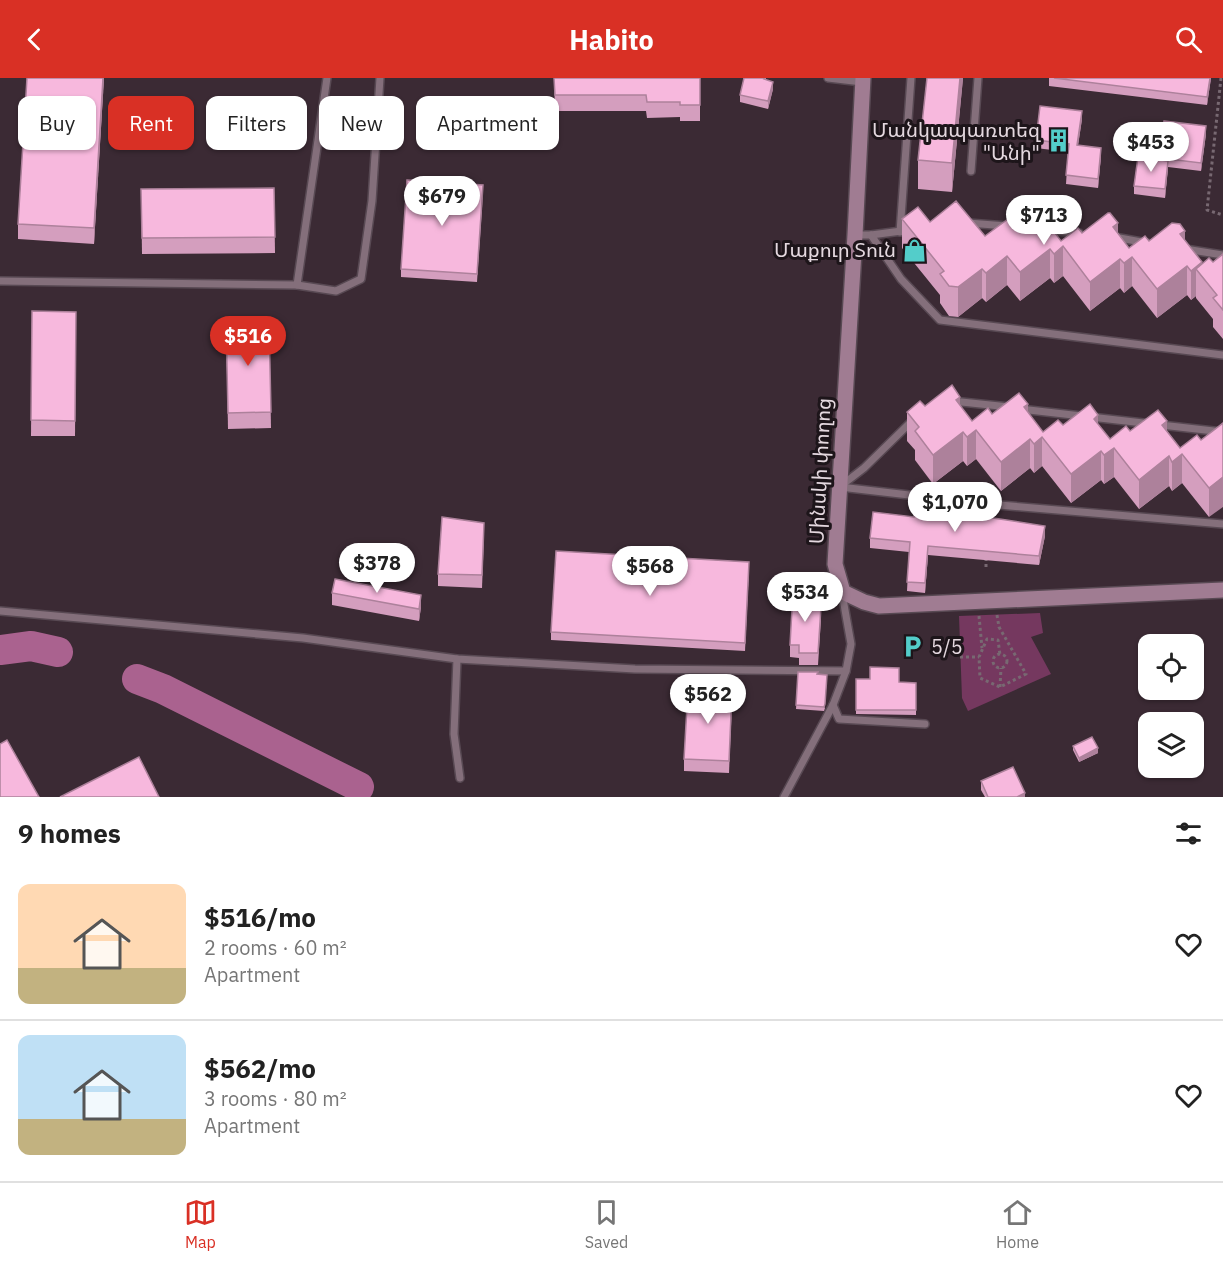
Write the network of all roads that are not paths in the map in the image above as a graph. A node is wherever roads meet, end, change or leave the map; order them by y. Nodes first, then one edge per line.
1 (327, 78) edge
2 (380, 78) edge
3 (828, 78) edge
4 (911, 78) edge
5 (978, 78) edge
6 (862, 80) edge
7 (970, 171) dead end
8 (955, 222) edge
9 (1012, 226) edge
10 (922, 228) edge
11 (1035, 229) edge
12 (900, 232) junction
13 (855, 235) junction
14 (872, 235) junction
15 (1090, 235) edge
16 (1101, 236) edge
17 (1156, 244) edge
18 (1178, 248) edge
19 (1223, 255) edge
20 (0, 281) edge
21 (297, 285) junction
22 (1223, 356) edge
23 (942, 404) edge
24 (921, 411) edge
25 (1223, 432) edge
26 (840, 487) junction
27 (1223, 524) edge
28 (841, 587) junction
29 (1223, 590) edge
30 (0, 611) edge
31 (457, 660) junction
32 (846, 671) junction
33 (833, 705) junction
34 (925, 724) dead end
35 (460, 778) dead end
36 (784, 797) edge

1 - 21 lane
2 - 21 lane
3 - 6 lane
4 - 12 lane
5 - 7 lane
6 - 13 main road, Մինսկի փողոց
8 - 9 lane
10 - 12 lane
11 - 15 lane
12 - 14 lane
13 - 14 lane
13 - 26 main road, Մինսկի փողոց
14 - 22 lane
16 - 17 lane
18 - 19 lane
20 - 21 lane
23 - 25 lane
24 - 26 lane
26 - 27 lane
26 - 28 main road, Մինսկի փողոց
28 - 29 main road
28 - 32 lane
30 - 31 lane
31 - 32 lane
31 - 35 lane
32 - 33 lane
33 - 34 lane
33 - 36 lane

